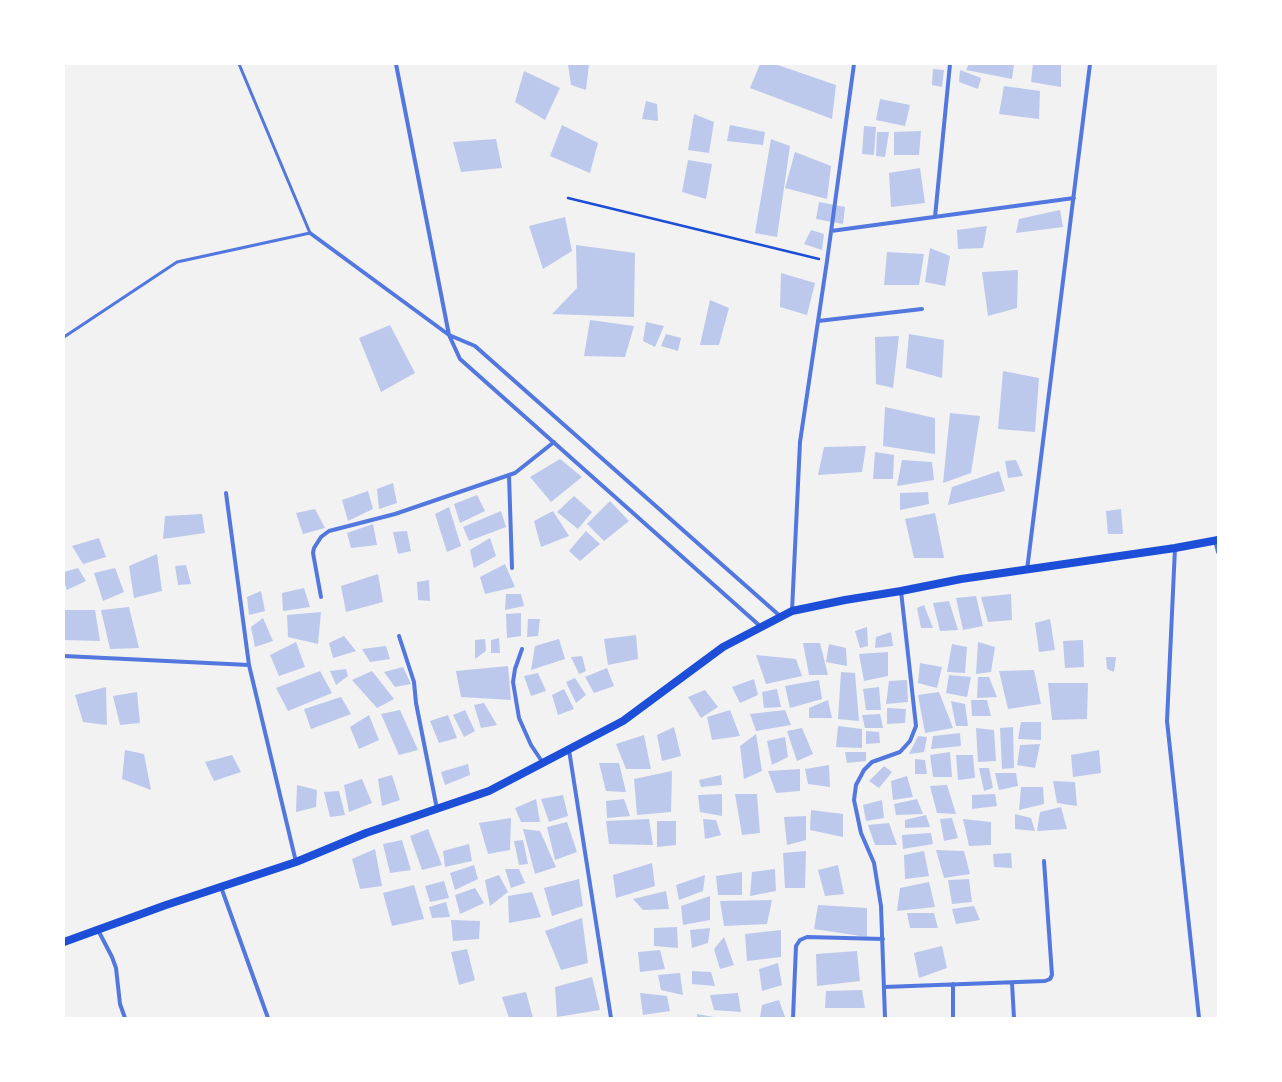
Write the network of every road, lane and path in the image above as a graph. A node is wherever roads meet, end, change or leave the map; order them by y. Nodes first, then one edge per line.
1 (239, 64) edge
2 (396, 64) edge
3 (854, 64) edge
4 (950, 64) edge
5 (1090, 64) edge
6 (568, 198) dead end
7 (1074, 198) junction
8 (935, 217) junction
9 (831, 231) junction
10 (310, 233) junction
11 (827, 261) junction
12 (922, 309) dead end
13 (818, 321) junction
14 (449, 335) junction
15 (64, 337) edge
16 (554, 442) junction
17 (509, 475) junction
18 (226, 493) dead end
19 (1217, 540) edge
20 (1175, 548) junction
21 (1218, 552) edge
22 (512, 568) dead end
23 (1026, 570) junction
24 (901, 591) junction
25 (321, 597) dead end
26 (792, 611) junction
27 (780, 616) junction
28 (760, 626) junction
29 (399, 636) dead end
30 (522, 649) dead end
31 (64, 656) edge
32 (249, 665) junction
33 (569, 750) junction
34 (543, 763) junction
35 (437, 809) junction
36 (1044, 861) dead end
37 (296, 862) junction
38 (221, 887) junction
39 (98, 930) junction
40 (883, 939) junction
41 (64, 942) edge
42 (1012, 983) junction
43 (953, 984) junction
44 (884, 987) junction
45 (125, 1018) edge
46 (268, 1018) edge
47 (611, 1018) edge
48 (793, 1018) edge
49 (885, 1018) edge
50 (953, 1018) edge
51 (1014, 1018) edge
52 (1199, 1018) edge

1 - 10 lane
2 - 14 street
3 - 9 street
4 - 8 street
5 - 7 street
6 - 11 path
7 - 8 street
7 - 23 street
8 - 9 street
9 - 11 street
10 - 14 street
10 - 15 lane
11 - 13 street
12 - 13 street
13 - 26 street
14 - 16 street
14 - 27 street
16 - 17 street
16 - 28 street
17 - 22 street
17 - 25 street
18 - 32 street
19 - 20 main road
19 - 21 street
20 - 23 main road
20 - 52 street
23 - 24 main road
24 - 26 main road
24 - 40 street
26 - 27 main road
27 - 28 main road
28 - 33 main road
29 - 35 street
30 - 34 street
31 - 32 street
32 - 37 street
33 - 34 main road
33 - 47 street
34 - 35 main road
35 - 37 main road
36 - 42 street
37 - 38 main road
38 - 39 main road
38 - 46 street
39 - 41 main road
39 - 45 street
40 - 44 street
40 - 48 street
42 - 43 street
42 - 51 street
43 - 44 street
43 - 50 street
44 - 49 street

